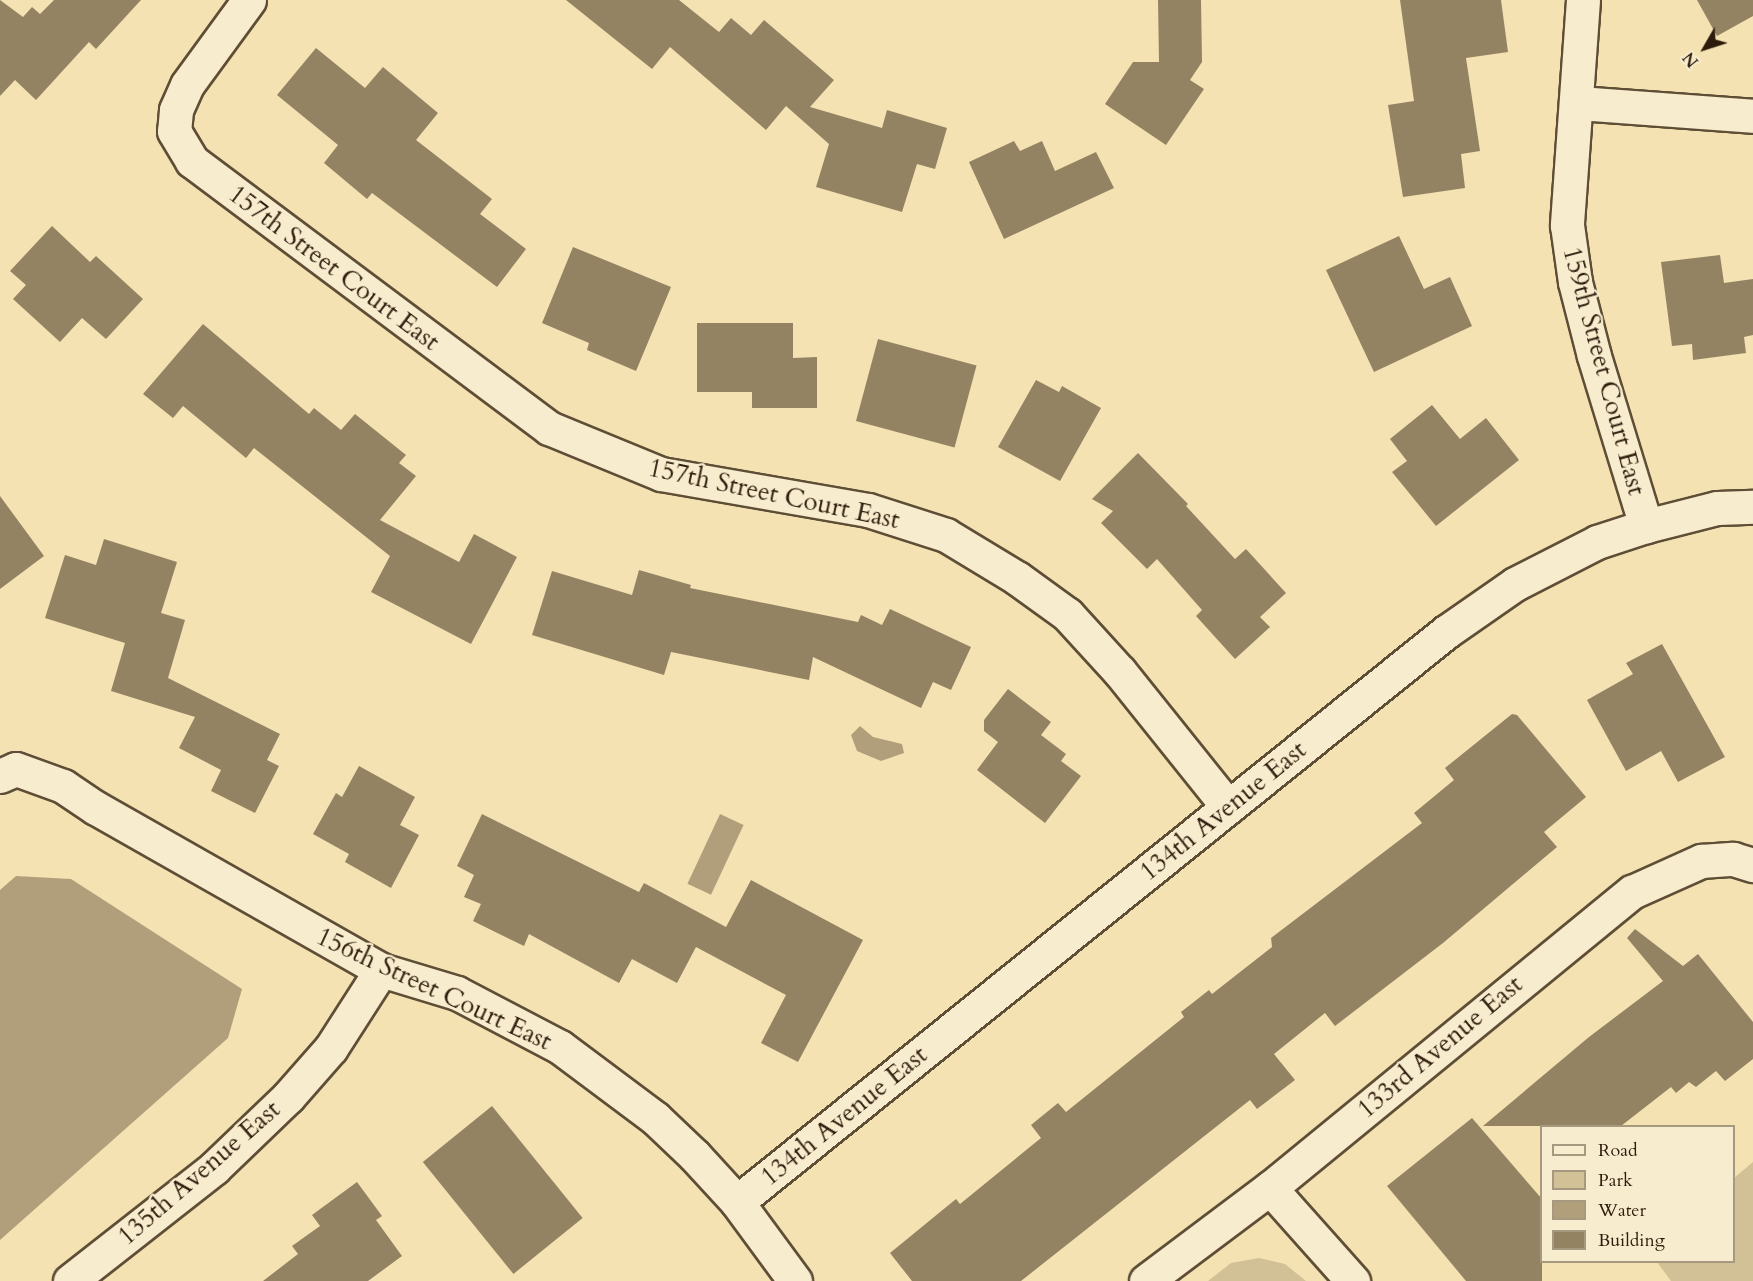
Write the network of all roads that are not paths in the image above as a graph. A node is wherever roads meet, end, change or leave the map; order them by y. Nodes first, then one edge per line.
1 (249, 0) edge
2 (1583, 0) edge
3 (1578, 103) junction
4 (1753, 116) edge
5 (1753, 507) edge
6 (1646, 526) junction
7 (8, 772) edge
8 (1228, 807) junction
9 (1753, 865) edge
10 (381, 970) junction
11 (1270, 1188) junction
12 (737, 1202) junction
13 (70, 1281) edge
14 (795, 1281) edge
15 (1146, 1281) edge
16 (1353, 1281) edge

1 - 8 street, 157th Street Court East
2 - 3 street, 159th Street Court East
3 - 4 street
3 - 6 street, 159th Street Court East
5 - 6 street, 134th Avenue East
6 - 8 street, 134th Avenue East
7 - 10 street, 156th Street Court East
8 - 12 street, 134th Avenue East
9 - 11 street, 133rd Avenue East
10 - 12 street, 156th Street Court East
10 - 13 street, 135th Avenue East
11 - 15 street, 133rd Avenue East
11 - 16 street
12 - 14 street, 156th Street Court East

